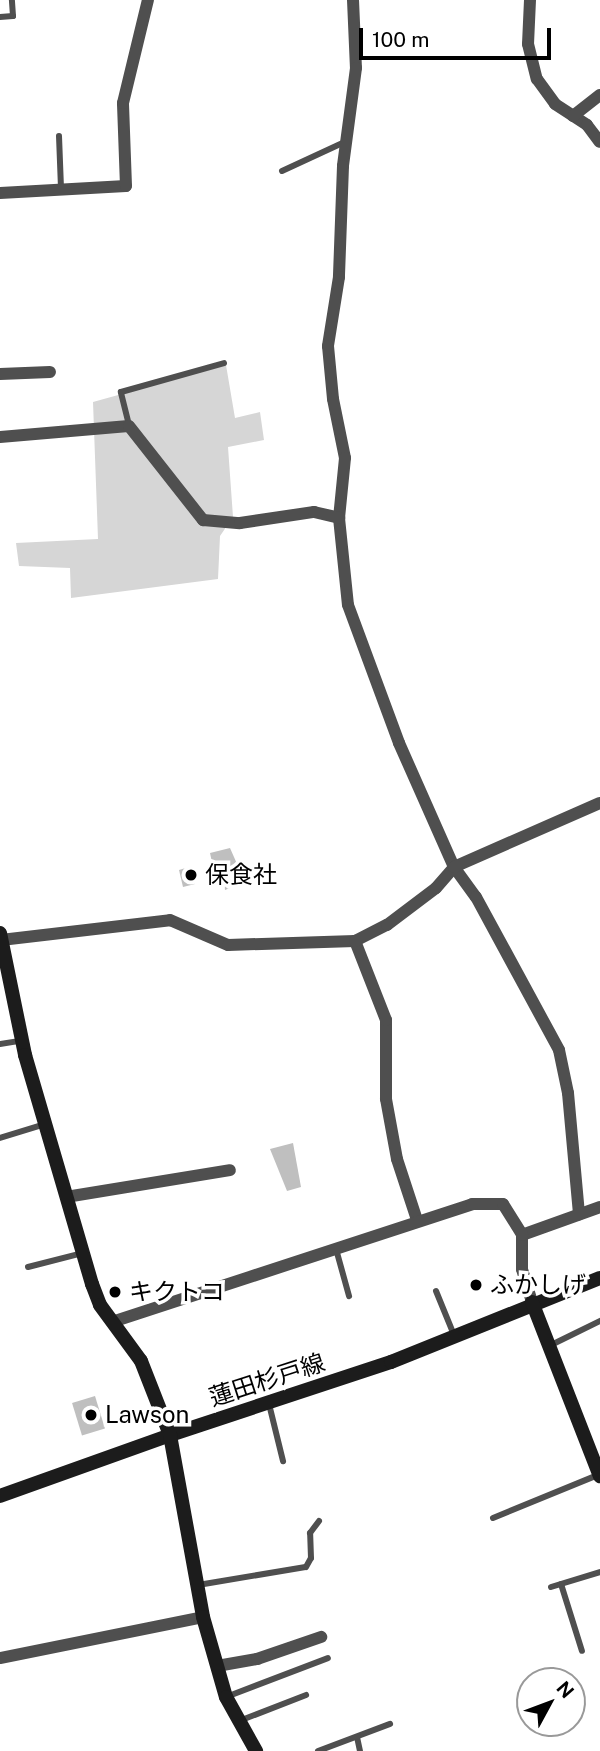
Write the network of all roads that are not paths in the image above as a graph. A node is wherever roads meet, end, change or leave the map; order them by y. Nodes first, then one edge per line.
1 (12, 0) edge
2 (148, 0) edge
3 (353, 0) edge
4 (530, 0) edge
5 (0, 17) edge
6 (600, 95) edge
7 (573, 116) junction
8 (59, 136) dead end
9 (348, 141) junction
10 (600, 142) edge
11 (282, 171) dead end
12 (61, 188) junction
13 (0, 193) edge
14 (225, 363) dead end
15 (50, 372) dead end
16 (0, 374) edge
17 (129, 426) junction
18 (0, 437) edge
19 (339, 518) junction
20 (600, 803) edge
21 (454, 867) junction
22 (1, 937) edge
23 (355, 941) junction
24 (22, 1041) junction
25 (0, 1044) edge
26 (45, 1124) junction
27 (0, 1138) edge
28 (230, 1170) dead end
29 (66, 1197) junction
30 (600, 1207) edge
31 (579, 1215) junction
32 (417, 1220) junction
33 (522, 1235) junction
34 (336, 1249) junction
35 (83, 1252) junction
36 (28, 1267) dead end
37 (600, 1278) edge
38 (436, 1291) dead end
39 (349, 1296) dead end
40 (532, 1303) junction
41 (600, 1321) edge
42 (112, 1322) junction
43 (454, 1335) junction
44 (550, 1346) junction
45 (269, 1404) junction
46 (170, 1434) junction
47 (596, 1456) edge
48 (282, 1461) dead end
49 (600, 1475) edge
50 (0, 1496) edge
51 (493, 1518) dead end
52 (319, 1521) dead end
53 (600, 1572) edge
54 (561, 1584) junction
55 (198, 1585) junction
56 (551, 1587) dead end
57 (203, 1617) junction
58 (321, 1637) dead end
59 (582, 1651) dead end
60 (0, 1658) edge
61 (328, 1658) dead end
62 (218, 1666) junction
63 (306, 1695) dead end
64 (226, 1697) junction
65 (240, 1721) junction
66 (390, 1724) dead end
67 (357, 1737) junction
68 (256, 1751) edge
69 (318, 1751) edge
70 (360, 1751) edge

1 - 5 lane
2 - 12 street
3 - 9 street
4 - 7 street
6 - 7 street
7 - 10 street
8 - 12 lane
9 - 11 lane
9 - 19 street
12 - 13 street
14 - 17 lane
15 - 16 street
17 - 18 street
17 - 19 street
19 - 21 street
20 - 21 street
21 - 23 street
21 - 31 street
22 - 23 street
22 - 24 main road
23 - 32 street
24 - 25 lane
24 - 26 main road
26 - 27 lane
26 - 29 main road
28 - 29 street
29 - 35 main road
30 - 31 street
31 - 33 street
32 - 33 street
32 - 34 street
33 - 40 street
34 - 39 lane
34 - 42 street
35 - 36 lane
35 - 42 main road
37 - 40 main road, 蓮田杉戸線
38 - 43 lane
40 - 43 main road, 蓮田杉戸線
40 - 44 main road
41 - 44 lane
42 - 46 main road
43 - 45 main road, 蓮田杉戸線
44 - 47 main road
45 - 46 main road, 蓮田杉戸線
45 - 48 lane
46 - 50 main road, 蓮田杉戸線
46 - 55 main road
47 - 49 main road
49 - 51 lane
52 - 55 lane
53 - 54 lane
54 - 56 lane
54 - 59 lane
55 - 57 main road
57 - 60 street
57 - 62 main road
58 - 62 street
61 - 64 lane
62 - 64 main road
63 - 65 lane
64 - 65 main road
65 - 68 main road
66 - 67 lane
67 - 69 lane
67 - 70 lane

